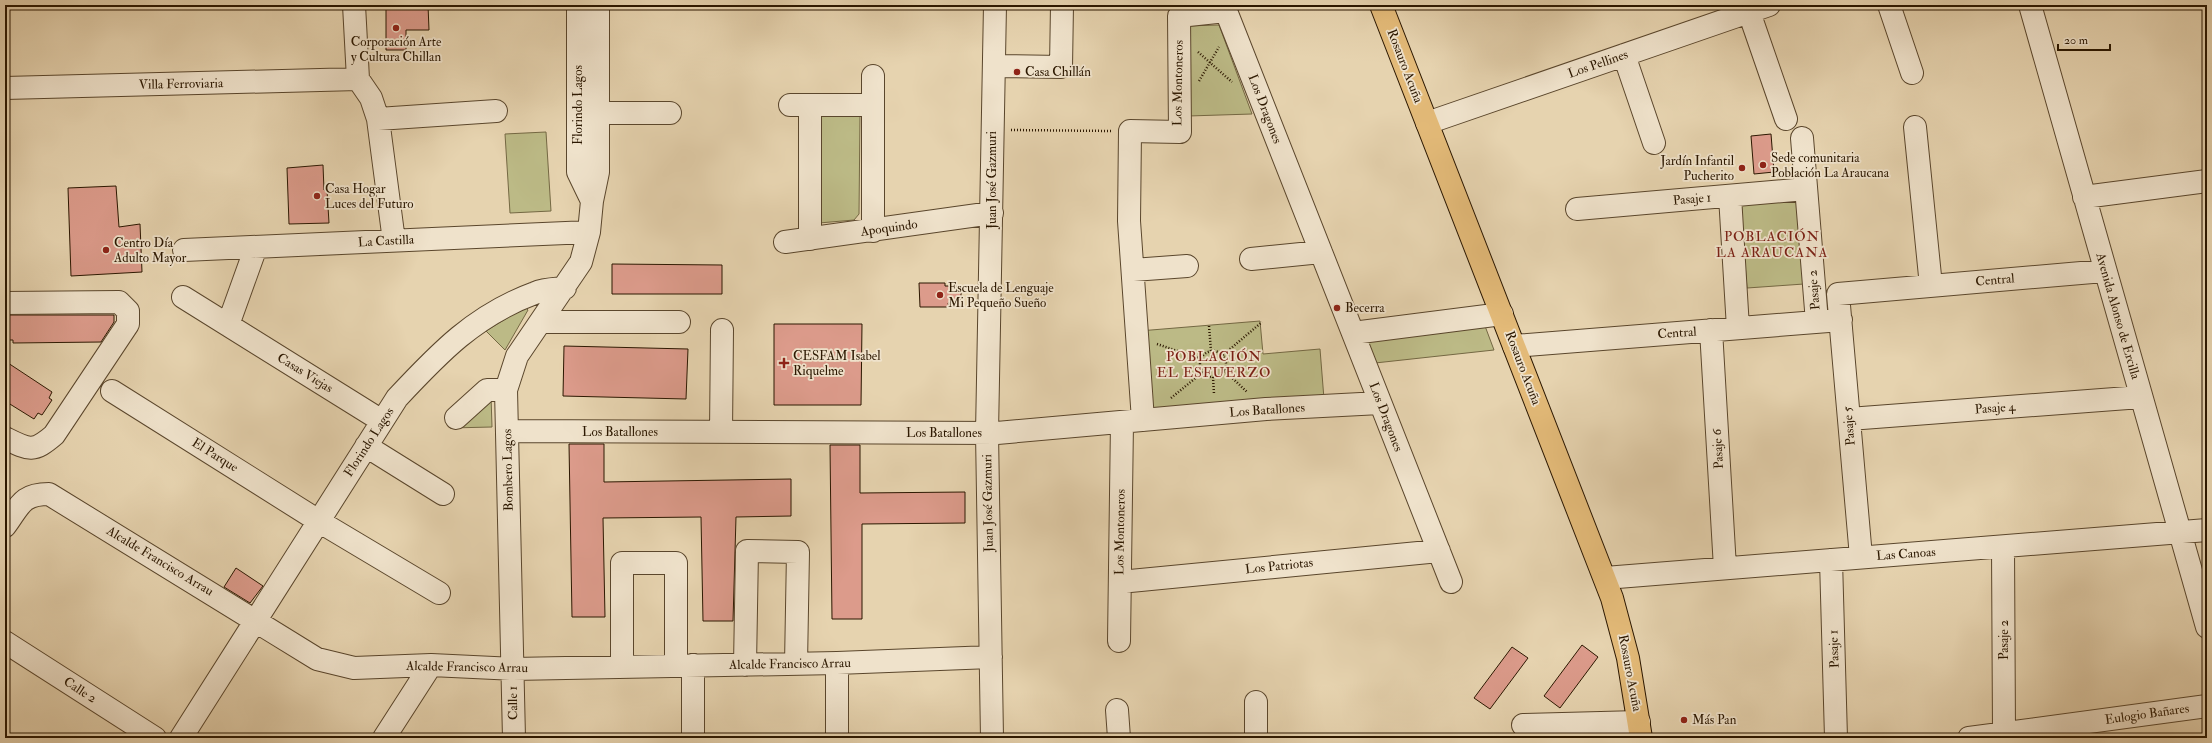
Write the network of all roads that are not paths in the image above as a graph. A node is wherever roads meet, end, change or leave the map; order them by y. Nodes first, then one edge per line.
1 (354, 5) edge
2 (578, 5) edge
3 (598, 5) edge
4 (995, 5) edge
5 (1062, 5) edge
6 (1381, 5) edge
7 (1769, 5) edge
8 (1889, 5) edge
9 (2030, 5) edge
10 (1749, 12) junction
11 (1229, 18) joint
12 (1624, 55) junction
13 (994, 66) junction
14 (1912, 73) dead end
15 (873, 76) dead end
16 (358, 79) junction
17 (5, 88) edge
18 (873, 105) junction
19 (496, 111) dead end
20 (598, 113) junction
21 (670, 113) dead end
22 (378, 119) junction
23 (1786, 119) dead end
24 (1427, 124) junction
25 (1915, 127) dead end
26 (1802, 138) dead end
27 (1654, 143) dead end
28 (2207, 181) edge
29 (1806, 189) junction
30 (1730, 196) junction
31 (2084, 197) junction
32 (592, 201) junction
33 (1577, 209) dead end
34 (992, 213) junction
35 (873, 231) junction
36 (589, 232) junction
37 (810, 239) junction
38 (394, 241) junction
39 (785, 242) dead end
40 (256, 247) junction
41 (184, 250) dead end
42 (1321, 252) junction
43 (1251, 259) dead end
44 (1187, 266) dead end
45 (1133, 270) junction
46 (2104, 270) junction
47 (1931, 286) junction
48 (565, 288) junction
49 (1838, 294) joint
50 (182, 297) dead end
51 (5, 303) edge
52 (1502, 314) junction
53 (1841, 320) junction
54 (541, 322) junction
55 (679, 322) dead end
56 (1817, 322) junction
57 (228, 325) junction
58 (1738, 328) junction
59 (722, 330) dead end
60 (1711, 330) junction
61 (1353, 333) junction
62 (1514, 346) junction
63 (506, 390) junction
64 (112, 391) dead end
65 (2141, 397) junction
66 (1380, 403) junction
67 (456, 418) dead end
68 (1849, 419) junction
69 (1143, 420) junction
70 (382, 421) junction
71 (1122, 422) junction
72 (507, 431) junction
73 (720, 432) junction
74 (987, 433) junction
75 (5, 438) edge
76 (366, 446) junction
77 (443, 494) dead end
78 (318, 520) junction
79 (5, 526) edge
80 (2207, 530) edge
81 (2180, 533) junction
82 (2003, 547) junction
83 (1438, 551) junction
84 (1861, 558) junction
85 (1831, 560) junction
86 (1725, 568) junction
87 (1605, 578) junction
88 (1120, 582) junction
89 (1451, 582) dead end
90 (438, 593) dead end
91 (256, 619) junction
92 (2207, 627) edge
93 (1119, 641) dead end
94 (5, 642) edge
95 (991, 657) junction
96 (837, 663) junction
97 (746, 664) junction
98 (796, 664) junction
99 (431, 665) junction
100 (685, 666) junction
101 (622, 667) junction
102 (513, 669) junction
103 (1256, 702) dead end
104 (2207, 706) edge
105 (1117, 710) dead end
106 (1523, 725) dead end
107 (1640, 730) edge
108 (2004, 733) junction
109 (155, 738) edge
110 (181, 738) edge
111 (384, 738) edge
112 (514, 738) edge
113 (693, 738) edge
114 (837, 738) edge
115 (992, 738) edge
116 (1119, 738) edge
117 (1256, 738) edge
118 (1836, 738) edge
119 (1969, 738) edge

1 - 16 street
2 - 32 street, Florindo Lagos
3 - 20 street, Florindo Lagos
4 - 13 street, Juan José Gazmuri
5 - 13 street
6 - 24 main road, Rosauro Acuña
7 - 10 street, Los Pellines
8 - 14 street
9 - 31 street, Avenida Alonso de Ercilla
10 - 12 street, Los Pellines
10 - 23 street
11 - 42 street, Los Dragones
11 - 45 street, Los Montoneros
12 - 24 street, Los Pellines
12 - 27 street
13 - 34 street, Juan José Gazmuri
15 - 18 street
16 - 17 street, Villa Ferroviaria
16 - 22 street
18 - 35 street
18 - 37 street
19 - 22 street
20 - 21 street
20 - 32 street, Florindo Lagos
22 - 38 street
24 - 52 main road, Rosauro Acuña
25 - 47 street
26 - 29 street, Pasaje 2
28 - 31 street
29 - 30 street, Pasaje 1
29 - 56 street, Pasaje 2
30 - 33 street, Pasaje 1
30 - 58 street
31 - 46 street, Avenida Alonso de Ercilla
32 - 36 street, Florindo Lagos
34 - 35 street, Apoquindo
34 - 74 street, Juan José Gazmuri
35 - 37 street, Apoquindo
36 - 38 street, La Castilla
36 - 48 street, Florindo Lagos
37 - 39 street, Apoquindo
38 - 40 street, La Castilla
40 - 41 street, La Castilla
40 - 57 street
42 - 43 street
42 - 61 street, Los Dragones
44 - 45 street
45 - 69 street
46 - 47 street, Central
46 - 65 street, Avenida Alonso de Ercilla
47 - 49 street, Central
48 - 54 street, Bombero Lagos
48 - 70 street, Florindo Lagos
49 - 53 street, Pasaje 5
50 - 57 street, Casas Viejas
51 - 75 street
52 - 61 street
52 - 62 main road, Rosauro Acuña
53 - 56 street, Central
53 - 68 street, Pasaje 5
54 - 55 street
54 - 63 street, Bombero Lagos
56 - 58 street, Central
57 - 70 street, Casas Viejas
58 - 60 street, Central
59 - 73 street
60 - 62 street, Central
60 - 86 street, Pasaje 6
61 - 66 street, Los Dragones
62 - 87 main road, Rosauro Acuña
63 - 67 street
63 - 72 street, Bombero Lagos
64 - 78 street, El Parque
65 - 68 street, Pasaje 4
65 - 81 street, Avenida Alonso de Ercilla
66 - 69 street, Los Batallones
66 - 83 street, Los Dragones
68 - 84 street, Pasaje 5
69 - 71 street, Los Batallones
70 - 76 street, Florindo Lagos
71 - 74 street, Los Batallones
71 - 88 street, Los Montoneros
72 - 73 street, Los Batallones
72 - 102 street, Bombero Lagos
73 - 74 street, Los Batallones
74 - 95 street, Juan José Gazmuri
76 - 77 street
76 - 78 street, Florindo Lagos
78 - 90 street, El Parque
78 - 91 street, Florindo Lagos
79 - 91 street, Alcalde Francisco Arrau
80 - 81 street, Las Canoas
81 - 82 street, Las Canoas
81 - 92 street, Avenida Alonso de Ercilla
82 - 84 street, Las Canoas
82 - 108 street, Pasaje 2
83 - 88 street, Los Patriotas
83 - 89 street, Los Dragones
84 - 85 street, Las Canoas
85 - 86 street, Las Canoas
85 - 118 street, Pasaje 1
86 - 87 street, Las Canoas
87 - 107 main road, Rosauro Acuña
88 - 93 street, Los Montoneros
91 - 99 street, Alcalde Francisco Arrau
91 - 110 street, Florindo Lagos
94 - 109 street, Calle 2
95 - 96 street, Alcalde Francisco Arrau
95 - 115 street, Juan José Gazmuri
96 - 98 street, Alcalde Francisco Arrau
96 - 114 street
97 - 98 street, Alcalde Francisco Arrau
97 - 98 street
97 - 100 street, Alcalde Francisco Arrau
99 - 102 street, Alcalde Francisco Arrau
99 - 111 street
100 - 101 street, Alcalde Francisco Arrau
100 - 101 street
100 - 113 street
101 - 102 street, Alcalde Francisco Arrau
102 - 112 street, Calle 1
103 - 117 street
104 - 108 street, Eulogio Bañares
105 - 116 street
106 - 107 street
108 - 119 street, Eulogio Bañares

